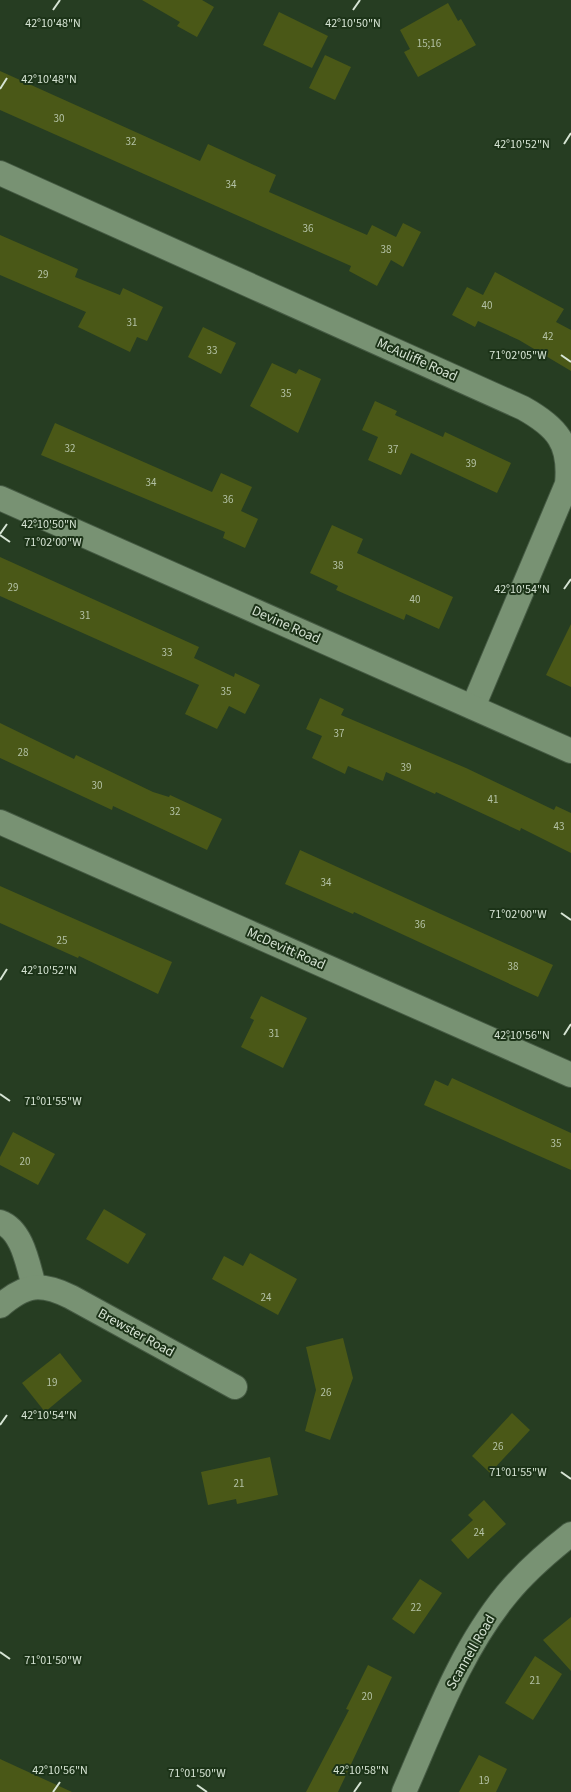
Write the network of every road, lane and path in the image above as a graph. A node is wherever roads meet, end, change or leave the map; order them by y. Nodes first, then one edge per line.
1 (0, 173) edge
2 (0, 498) edge
3 (473, 707) junction
4 (571, 751) edge
5 (0, 822) edge
6 (571, 1075) edge
7 (0, 1222) edge
8 (34, 1286) junction
9 (0, 1306) edge
10 (235, 1387) dead end
11 (571, 1534) edge
12 (404, 1792) edge

1 - 3 street, McAuliffe Road
2 - 3 street, Devine Road
3 - 4 street, Devine Road
5 - 6 street, McDevitt Road
7 - 8 street
8 - 9 street
8 - 10 street, Brewster Road
11 - 12 street, Scannell Road

